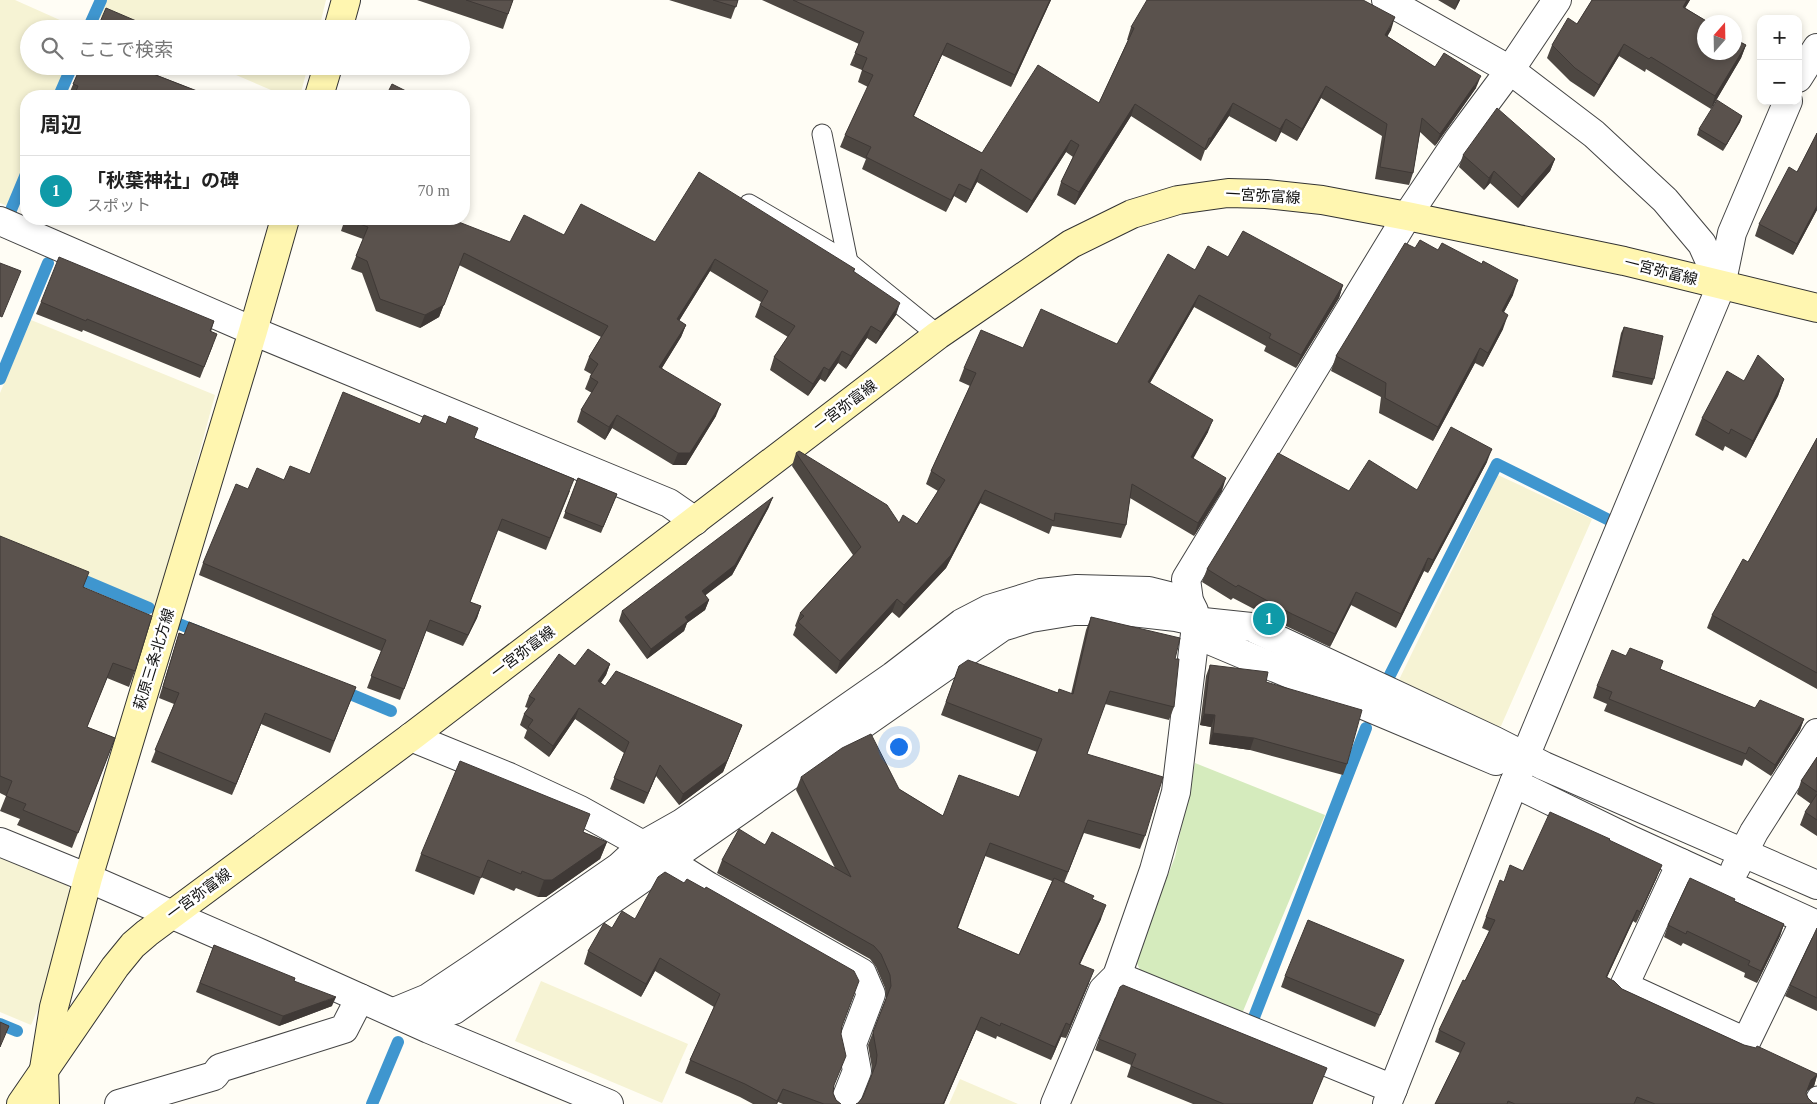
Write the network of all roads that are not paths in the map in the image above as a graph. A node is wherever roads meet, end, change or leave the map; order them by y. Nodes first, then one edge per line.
1 (346, 0) edge
2 (1386, 0) edge
3 (1557, 0) edge
4 (340, 20) edge
5 (1817, 48) edge
6 (1510, 70) junction
7 (1802, 72) edge
8 (325, 75) edge
9 (321, 90) edge
10 (1786, 105) edge
11 (822, 134) dead end
12 (730, 193) edge
13 (1407, 216) junction
14 (0, 221) edge
15 (283, 225) edge
16 (848, 262) junction
17 (1721, 286) junction
18 (1817, 308) edge
19 (253, 331) junction
20 (938, 335) junction
21 (695, 521) junction
22 (1193, 619) junction
23 (1817, 733) edge
24 (411, 737) junction
25 (1520, 770) junction
26 (0, 842) edge
27 (642, 845) junction
28 (1743, 853) junction
29 (668, 861) junction
30 (1681, 863) junction
31 (88, 878) junction
32 (1728, 884) junction
33 (1817, 885) edge
34 (170, 915) junction
35 (1811, 923) edge
36 (1117, 976) junction
37 (360, 998) junction
38 (404, 1017) junction
39 (44, 1069) junction
40 (1390, 1096) edge
41 (1817, 1096) edge
42 (21, 1104) edge
43 (45, 1104) edge
44 (119, 1104) edge
45 (610, 1104) edge
46 (844, 1104) edge
47 (1055, 1104) edge
48 (1813, 1104) edge

1 - 4 main road
2 - 6 street
3 - 6 street
5 - 7 street
6 - 13 street
6 - 17 street
8 - 9 main road
10 - 17 street
11 - 16 lane
12 - 16 lane
13 - 17 main road, 一宮弥富線
13 - 20 main road, 一宮弥富線
13 - 22 street
14 - 19 street
15 - 19 main road, 萩原三条北方線
16 - 20 lane
17 - 18 main road, 一宮弥富線
17 - 25 street
19 - 21 street
19 - 31 main road, 萩原三条北方線
20 - 21 main road, 一宮弥富線
21 - 24 main road, 一宮弥富線
22 - 25 street
22 - 27 street
22 - 29 street
22 - 36 street
23 - 28 street
24 - 27 street
24 - 34 main road, 一宮弥富線
25 - 28 street
25 - 30 street
25 - 40 street
26 - 31 street
27 - 29 street
27 - 38 street
28 - 32 street
28 - 33 street
29 - 38 street
29 - 46 street
30 - 32 street
30 - 35 street
31 - 34 street
31 - 39 main road, 萩原三条北方線
32 - 35 street
34 - 37 street
34 - 39 main road, 一宮弥富線
36 - 40 street
36 - 47 street
37 - 38 street
37 - 44 street
38 - 45 street
39 - 42 main road, 一宮弥富線
39 - 43 main road, 萩原三条北方線
41 - 48 lane

